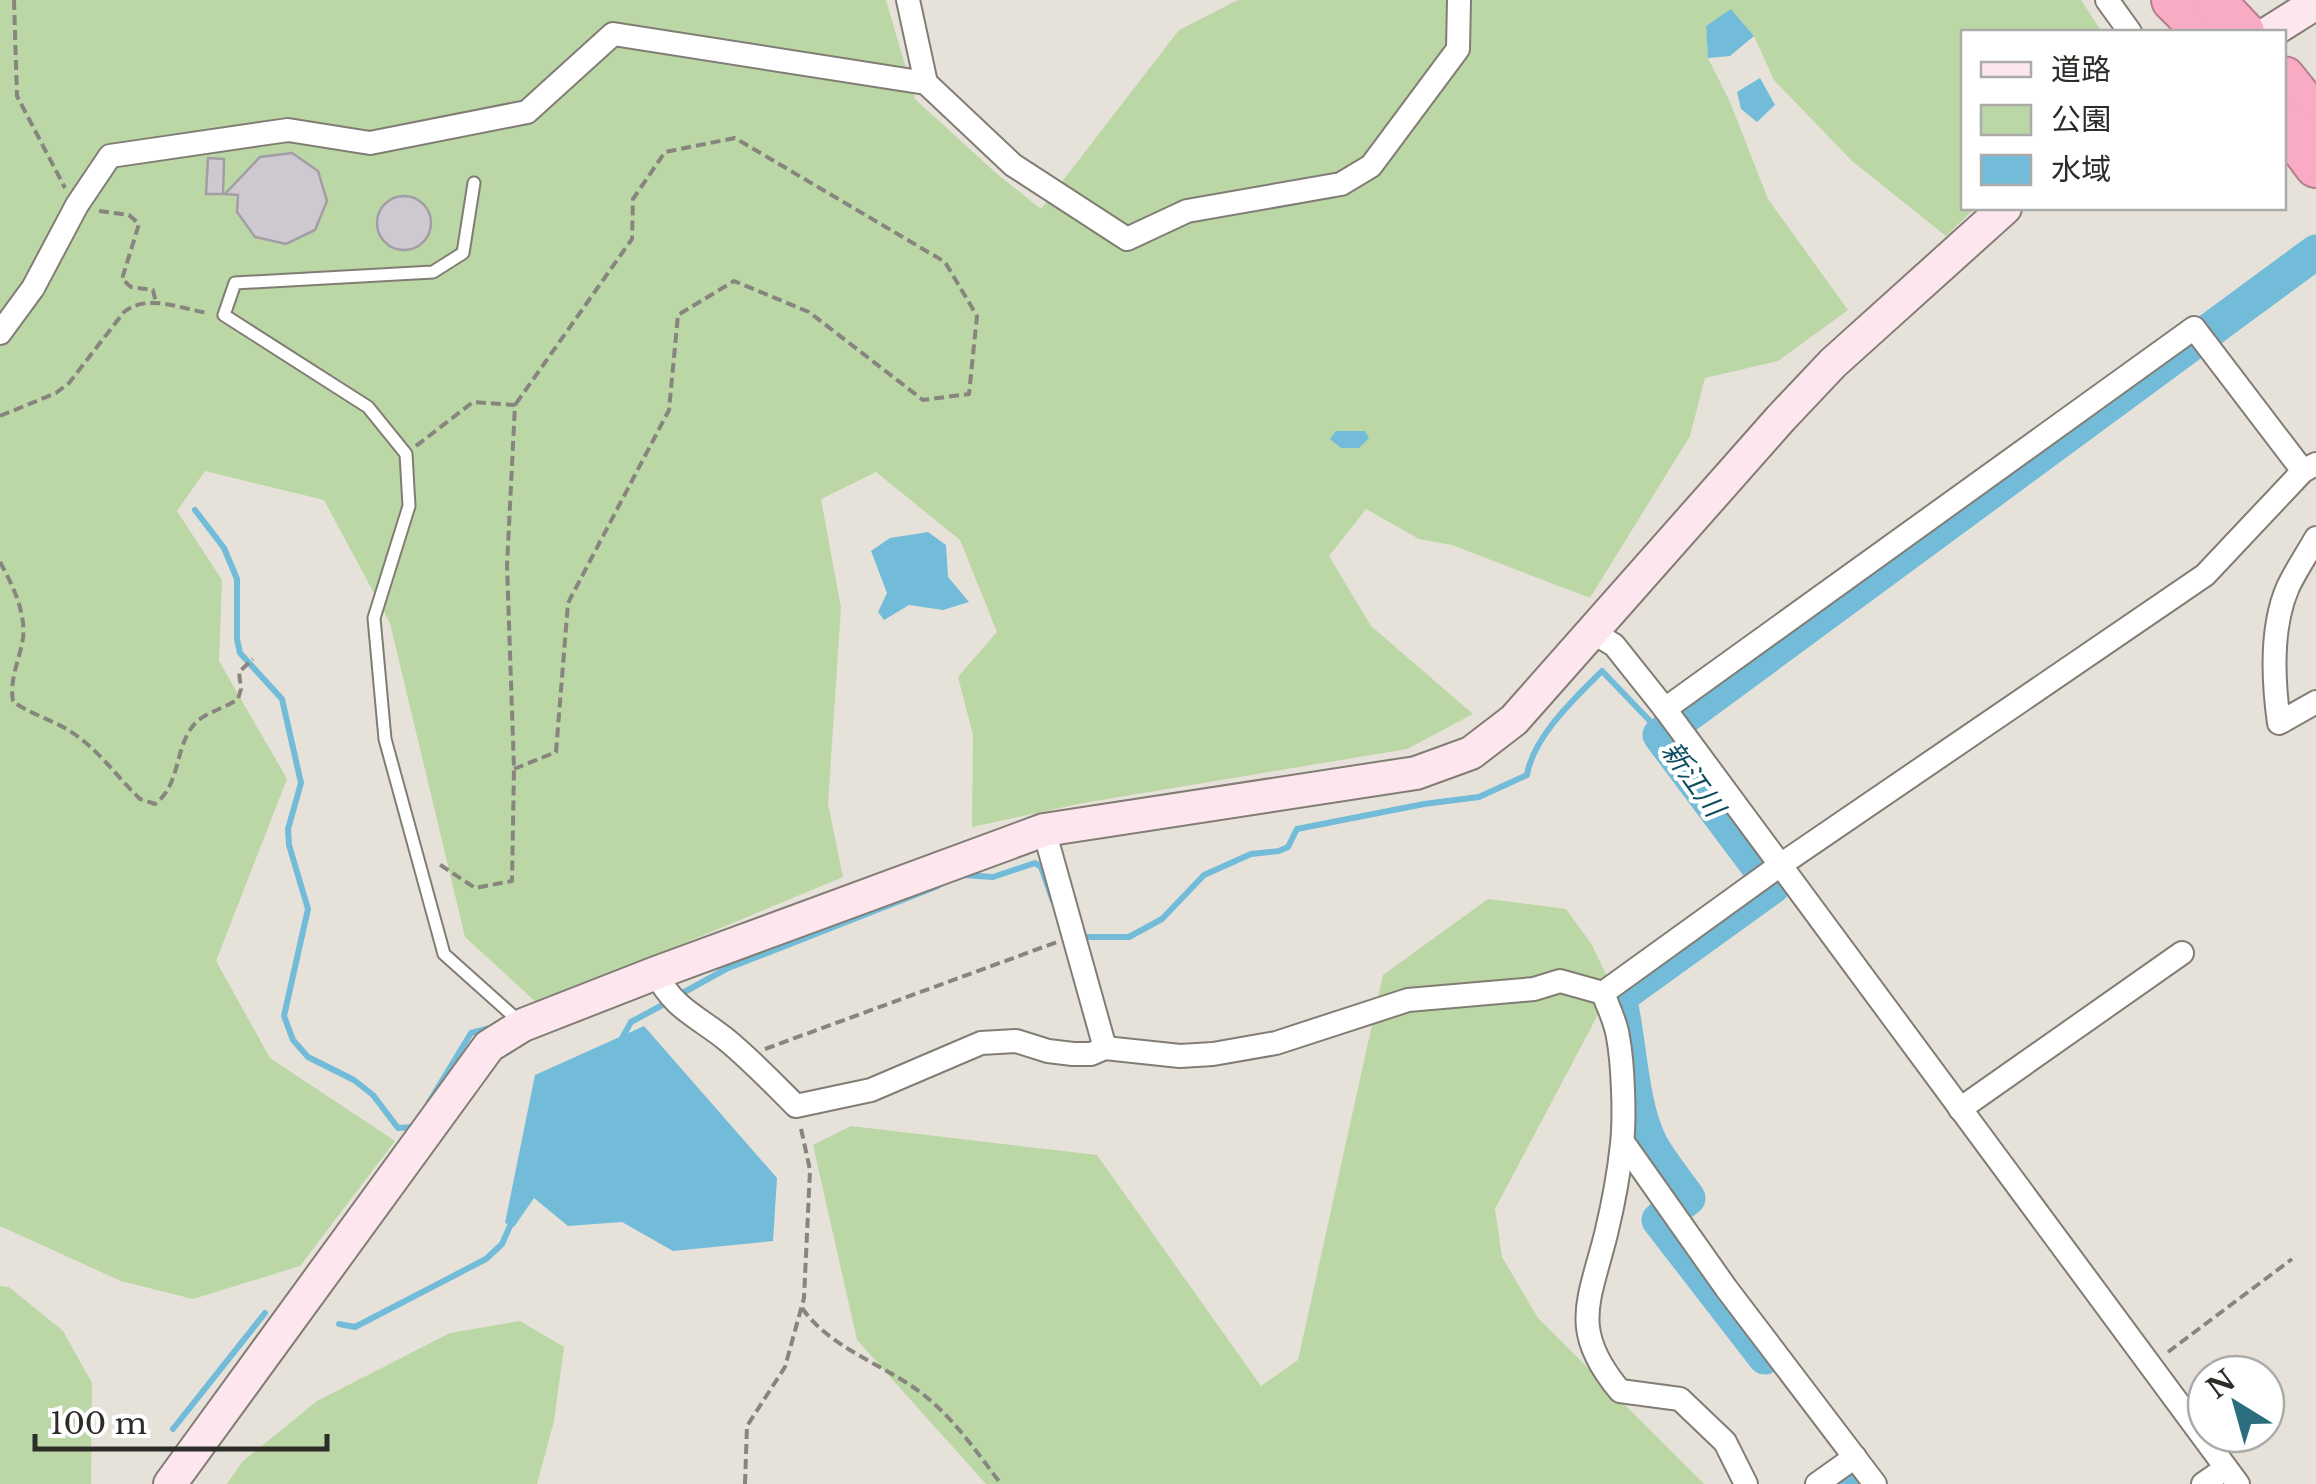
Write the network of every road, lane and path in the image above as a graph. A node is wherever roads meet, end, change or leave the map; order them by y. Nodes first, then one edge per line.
1 (14, 0) edge
2 (908, 0) edge
3 (1458, 0) edge
4 (2106, 0) edge
5 (2172, 0) edge
6 (2316, 2) edge
7 (2233, 24) edge
8 (2128, 30) edge
9 (2286, 80) edge
10 (926, 83) junction
11 (2316, 118) edge
12 (2286, 126) edge
13 (2316, 166) edge
14 (474, 183) dead end
15 (77, 205) junction
16 (2003, 210) edge
17 (156, 303) junction
18 (224, 314) junction
19 (0, 334) edge
20 (515, 405) junction
21 (0, 416) edge
22 (406, 454) junction
23 (2309, 468) edge
24 (2316, 538) edge
25 (0, 562) edge
26 (1592, 632) junction
27 (253, 659) dead end
28 (2316, 702) edge
29 (1666, 709) junction
30 (514, 768) junction
31 (1044, 830) junction
32 (415, 849) junction
33 (1778, 866) junction
34 (1074, 936) junction
35 (2182, 953) dead end
36 (656, 973) junction
37 (1602, 993) junction
38 (523, 1025) junction
39 (1106, 1048) junction
40 (750, 1061) junction
41 (796, 1106) junction
42 (1960, 1110) junction
43 (1623, 1142) junction
44 (2292, 1259) dead end
45 (802, 1308) junction
46 (2150, 1366) junction
47 (1855, 1457) junction
48 (2232, 1476) edge
49 (170, 1484) edge
50 (745, 1484) edge
51 (1001, 1484) edge
52 (1746, 1484) edge
53 (1817, 1484) edge
54 (1875, 1484) edge
55 (2202, 1484) edge

1 - 15 path
2 - 10 street
3 - 10 street
4 - 8 street
5 - 7 highway
6 - 7 street
9 - 11 highway
10 - 15 street
12 - 13 highway
14 - 18 lane
15 - 17 path
15 - 19 street
16 - 26 street
17 - 18 path
17 - 21 path
18 - 22 lane
20 - 22 path
20 - 30 path
20 - 30 path
22 - 32 lane
23 - 29 street
23 - 33 street
24 - 28 street
25 - 27 path
26 - 29 street
26 - 31 street
29 - 33 street
30 - 32 path
31 - 34 street
31 - 36 street
32 - 38 lane
33 - 37 street
33 - 42 street
34 - 39 street
34 - 40 path
35 - 42 street
36 - 38 street
36 - 40 street
37 - 39 street
37 - 43 street
38 - 49 street
39 - 41 street
40 - 41 street
41 - 45 path
42 - 46 street
43 - 47 street
43 - 52 street
44 - 46 path
45 - 50 path
45 - 51 path
46 - 48 street
47 - 53 street
47 - 54 street
48 - 55 street

